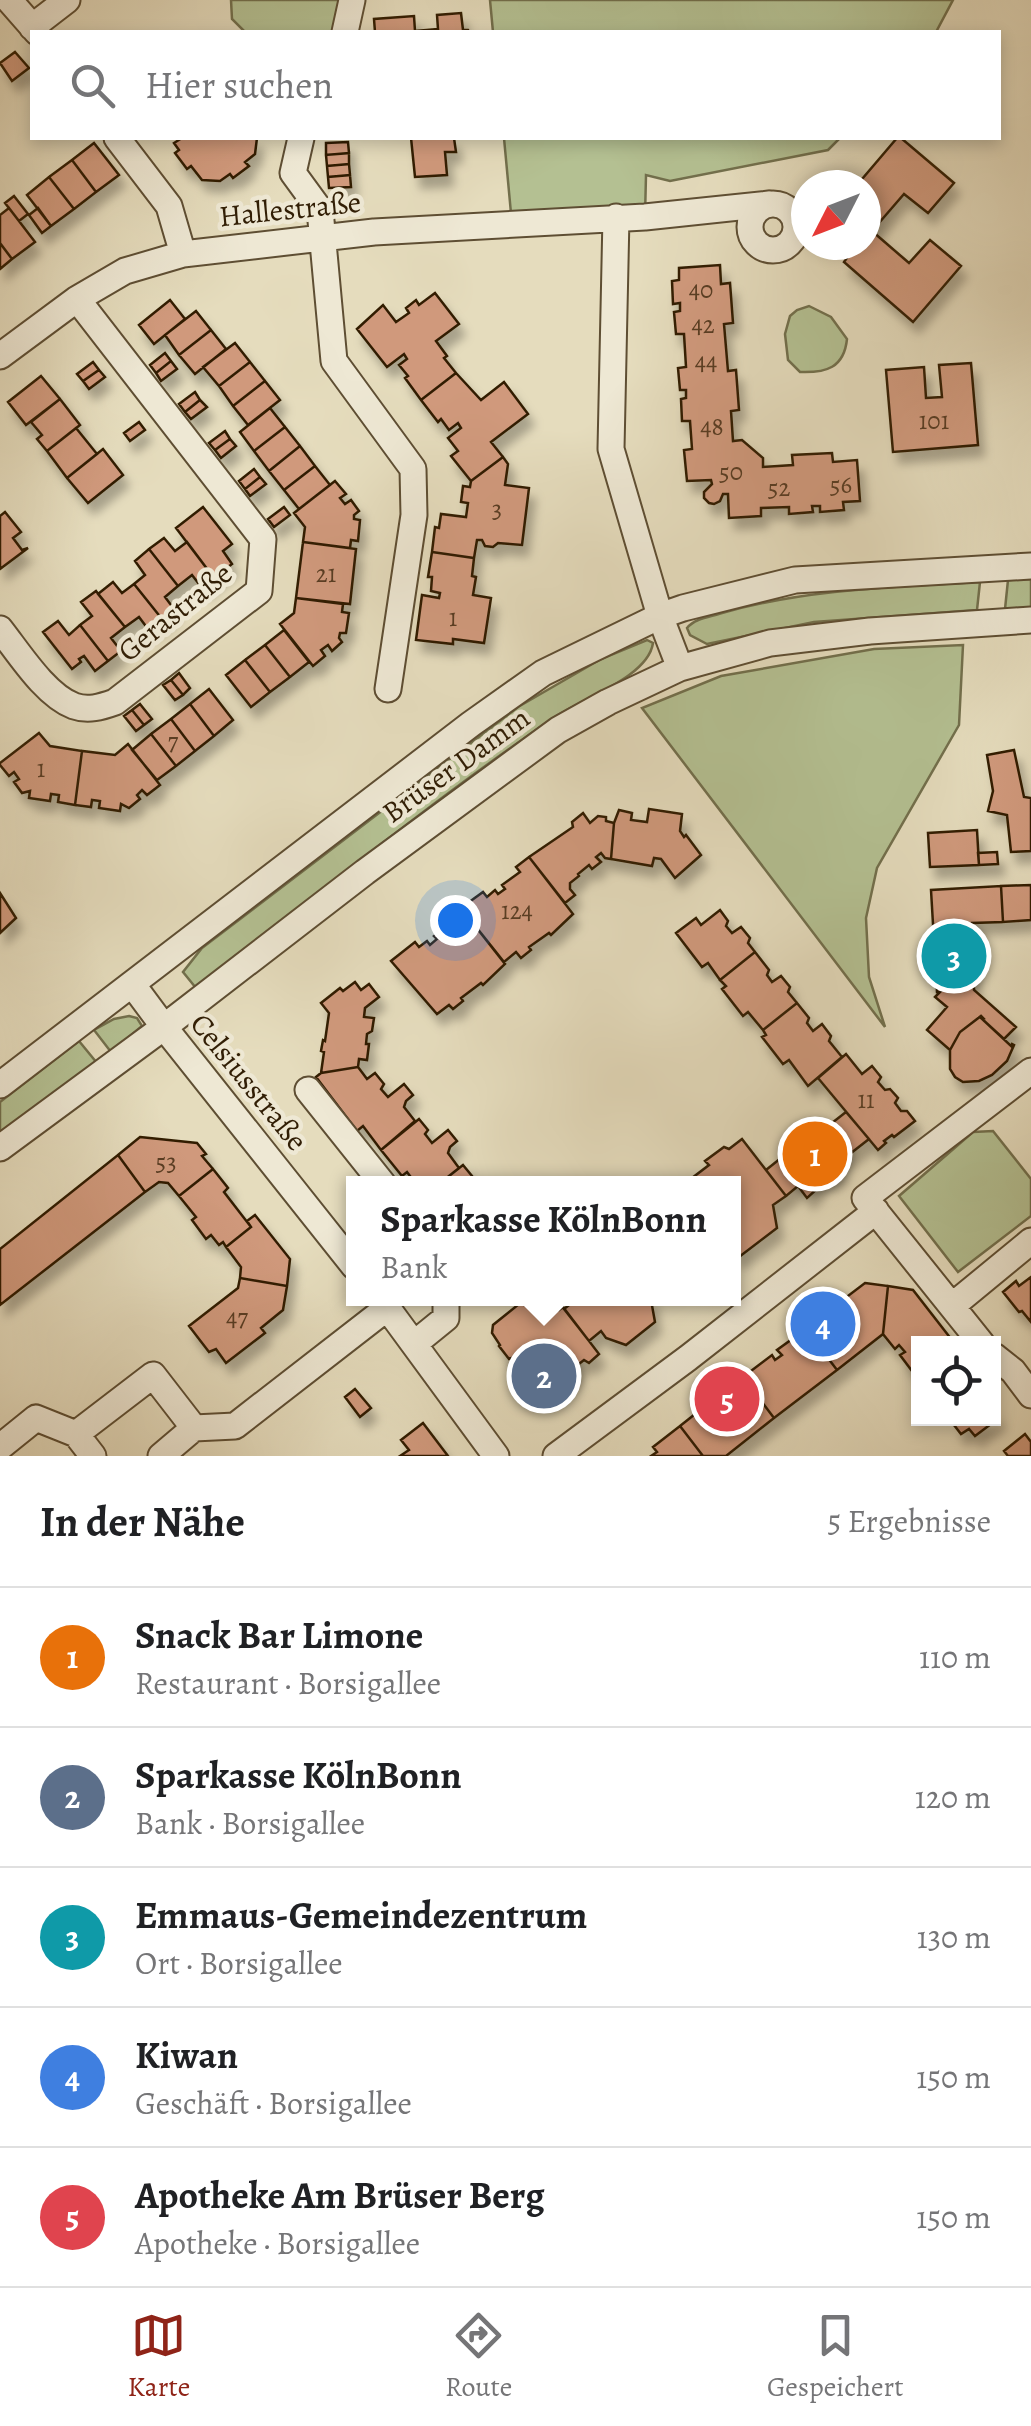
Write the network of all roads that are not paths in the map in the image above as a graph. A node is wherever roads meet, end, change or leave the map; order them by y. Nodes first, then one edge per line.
1 (10, 0) edge
2 (67, 0) edge
3 (352, 0) edge
4 (34, 30) edge
5 (345, 30) edge
6 (119, 140) edge
7 (300, 140) edge
8 (769, 204) dead end
9 (616, 217) junction
10 (323, 236) junction
11 (183, 254) junction
12 (78, 299) junction
13 (0, 356) edge
14 (1031, 566) edge
15 (660, 616) junction
16 (1031, 620) edge
17 (0, 629) edge
18 (680, 668) junction
19 (388, 689) dead end
20 (132, 984) junction
21 (164, 1028) junction
22 (1031, 1071) edge
23 (0, 1085) edge
24 (308, 1090) dead end
25 (0, 1148) edge
26 (378, 1176) edge
27 (876, 1210) junction
28 (1031, 1240) edge
29 (346, 1256) edge
30 (381, 1306) edge
31 (385, 1306) edge
32 (446, 1306) edge
33 (952, 1306) junction
34 (976, 1336) edge
35 (414, 1344) junction
36 (1001, 1361) edge
37 (1031, 1394) edge
38 (194, 1428) junction
39 (76, 1434) junction
40 (0, 1447) edge
41 (93, 1456) edge
42 (160, 1456) edge
43 (496, 1456) edge
44 (556, 1456) edge

1 - 4 street
2 - 4 street
3 - 5 street
6 - 11 street
7 - 10 street
8 - 9 street, Hallestraße
9 - 10 street, Hallestraße
9 - 15 street
10 - 11 street, Hallestraße
10 - 19 street
11 - 12 street, Hallestraße
12 - 13 street, Hallestraße
12 - 17 street, Gerastraße
14 - 15 street, Brüser Damm
15 - 18 street
15 - 20 street, Brüser Damm
16 - 18 street, Brüser Damm
18 - 21 street, Brüser Damm
20 - 21 street, Celsiusstraße
20 - 23 street, Brüser Damm
21 - 25 street, Brüser Damm
21 - 29 street, Celsiusstraße
22 - 27 street
24 - 26 street, Celsiusstraße
27 - 33 street
27 - 44 street
28 - 33 street
30 - 38 street
31 - 35 street
32 - 35 street
33 - 34 street
35 - 43 street
36 - 37 street
38 - 39 street
38 - 42 street
39 - 40 street
39 - 41 street

